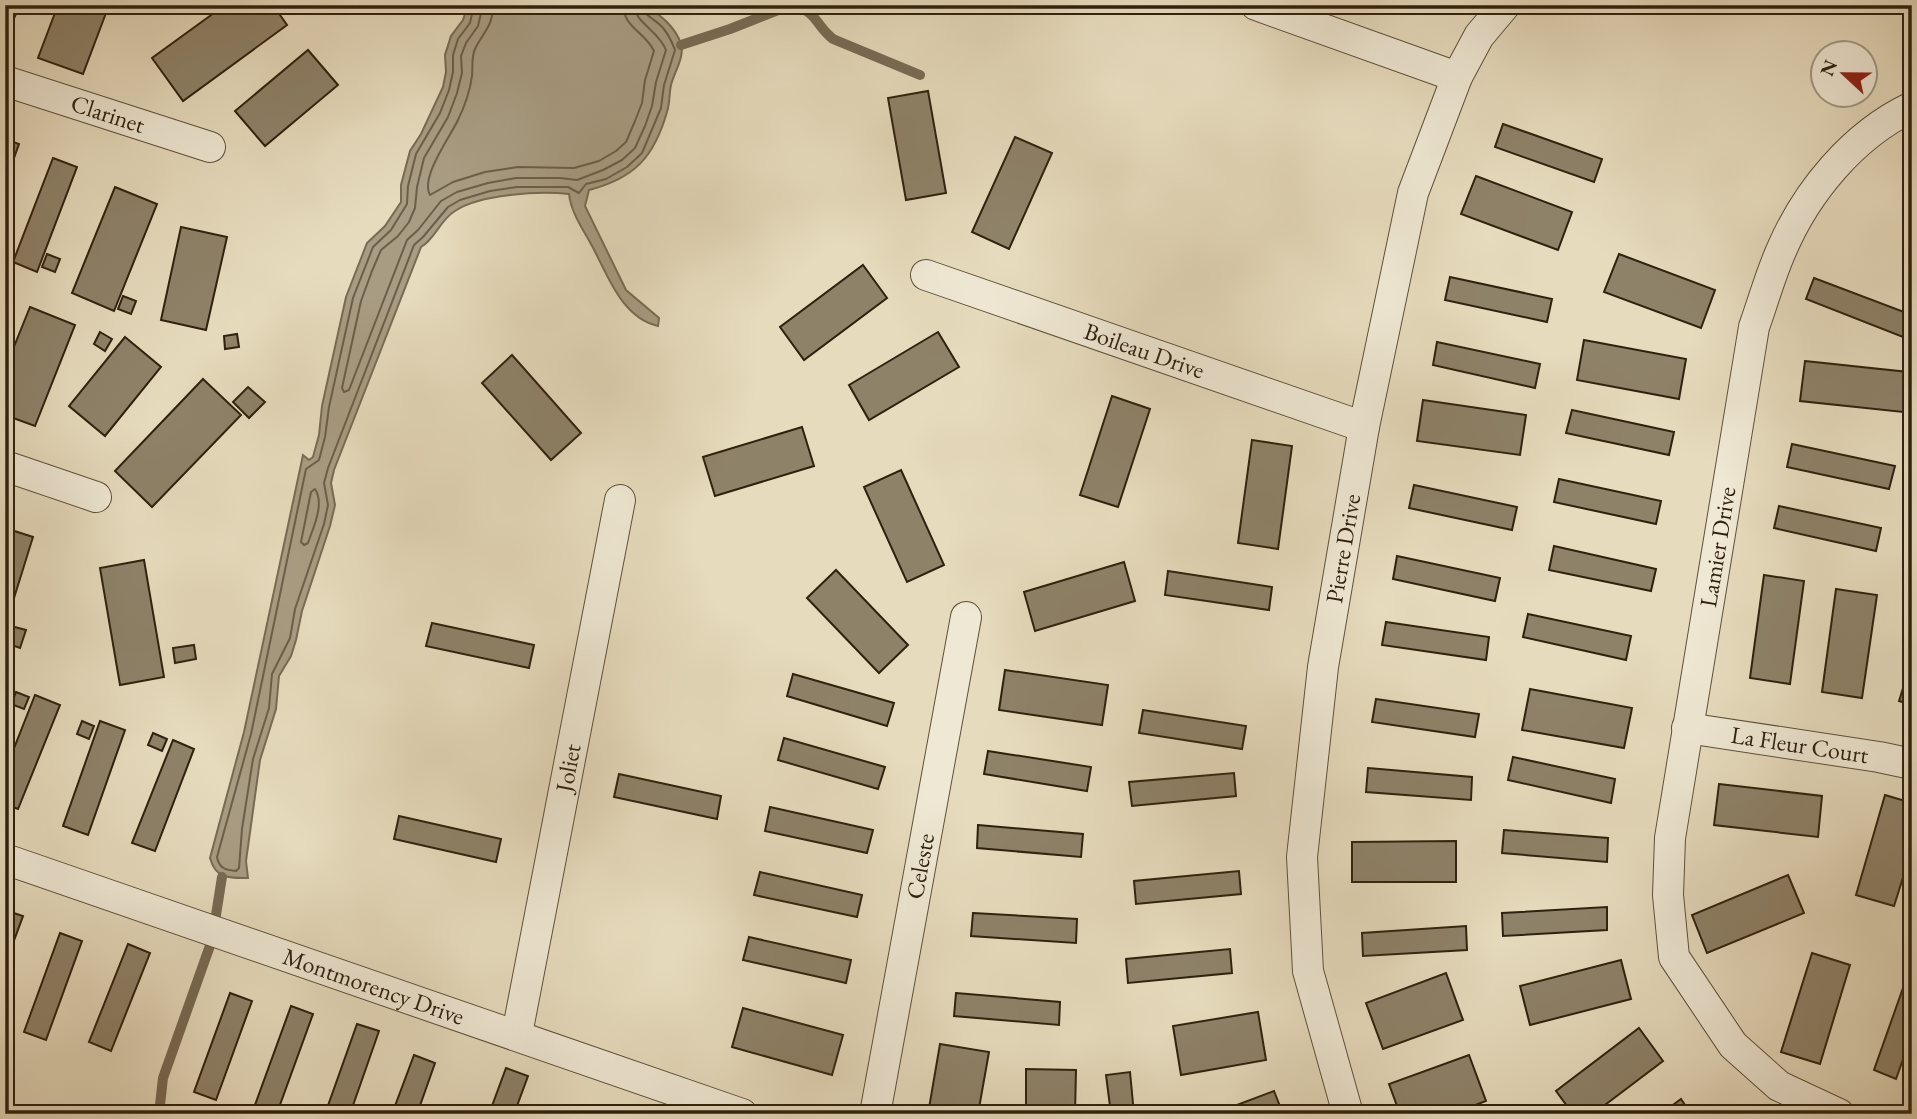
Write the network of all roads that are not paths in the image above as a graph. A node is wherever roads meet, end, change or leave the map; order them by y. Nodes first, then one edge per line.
1 (1256, 5) edge
2 (1505, 5) edge
3 (1457, 77) junction
4 (5, 81) edge
5 (1912, 107) edge
6 (210, 147) dead end
7 (926, 275) dead end
8 (1364, 427) junction
9 (5, 466) edge
10 (96, 497) dead end
11 (620, 500) dead end
12 (966, 617) dead end
13 (1687, 728) junction
14 (1912, 764) edge
15 (5, 859) edge
16 (517, 1034) junction
17 (742, 1114) edge
18 (875, 1114) edge
19 (1348, 1114) edge
20 (1839, 1114) edge

1 - 3 street
2 - 3 street, Pierre Drive
3 - 8 street, Pierre Drive
4 - 6 street, Clarinet
5 - 13 street, Lamier Drive
7 - 8 street, Boileau Drive
8 - 19 street, Pierre Drive
9 - 10 street
11 - 16 street, Joliet
12 - 18 street, Celeste
13 - 14 street, La Fleur Court
13 - 20 street, Lamier Drive
15 - 16 street, Montmorency Drive
16 - 17 street, Montmorency Drive

